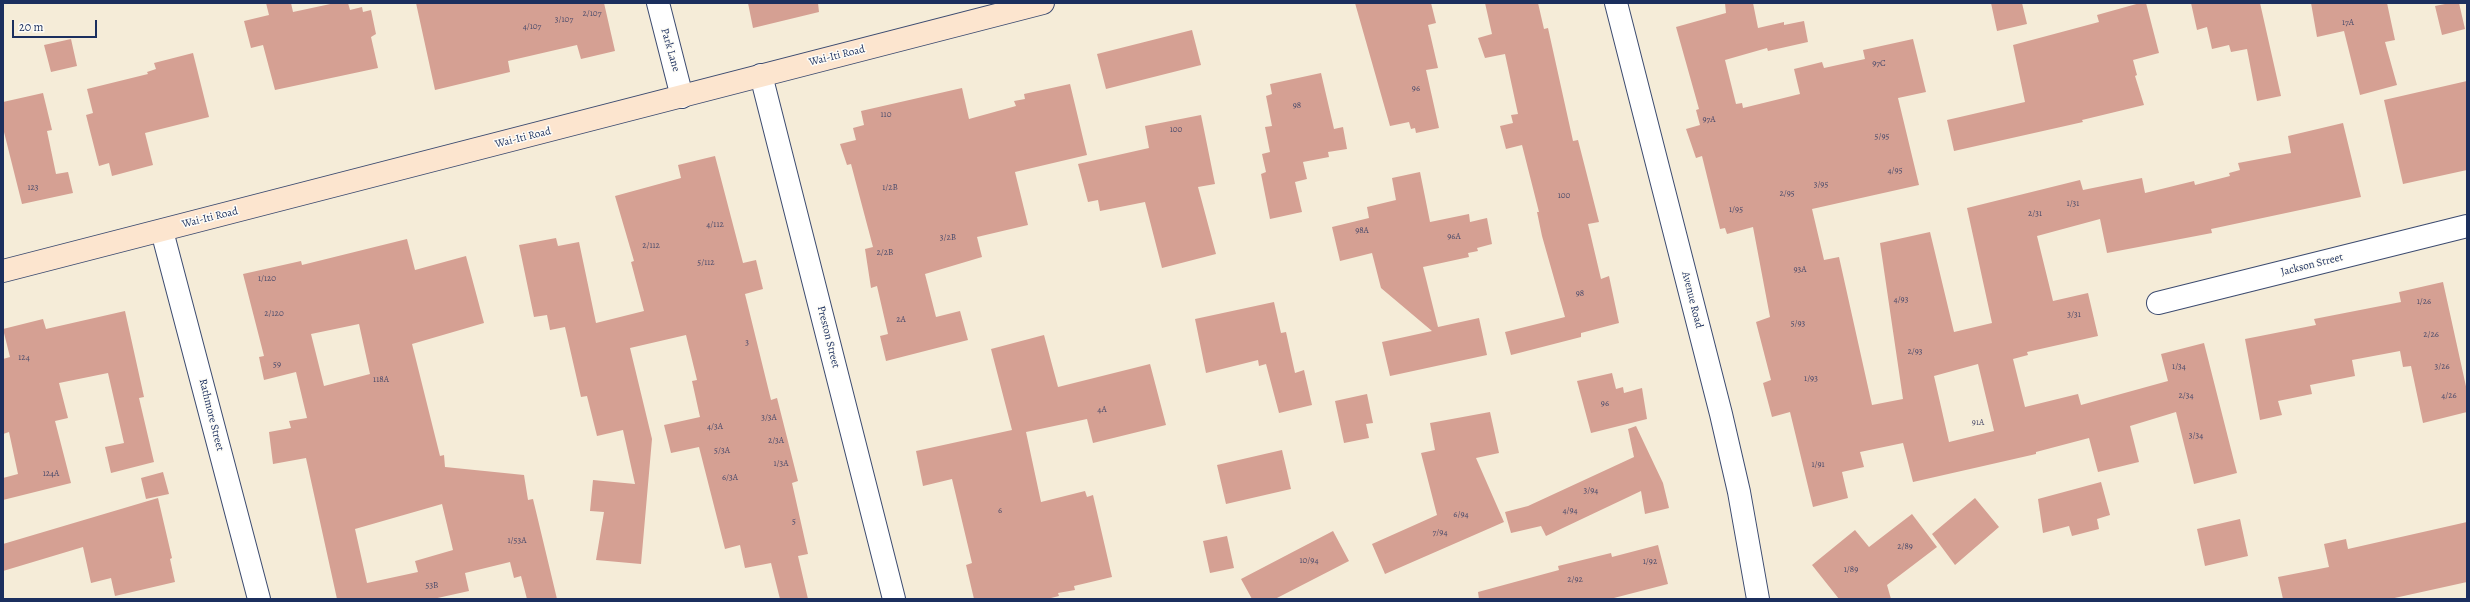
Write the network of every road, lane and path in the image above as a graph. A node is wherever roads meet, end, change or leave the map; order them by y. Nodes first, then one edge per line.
1 (658, 3) edge
2 (1043, 3) edge
3 (1616, 3) edge
4 (761, 76) junction
5 (682, 97) junction
6 (2467, 226) edge
7 (162, 231) junction
8 (3, 271) edge
9 (2158, 304) dead end
10 (258, 599) edge
11 (894, 599) edge
12 (1758, 599) edge

1 - 5 street, Park Lane
2 - 4 main road, Wai-Iti Road
3 - 12 street, Avenue Road
4 - 5 main road, Wai-Iti Road
4 - 11 street, Preston Street
5 - 7 main road, Wai-Iti Road
6 - 9 street, Jackson Street
7 - 8 main road, Wai-Iti Road
7 - 10 street, Rathmore Street

